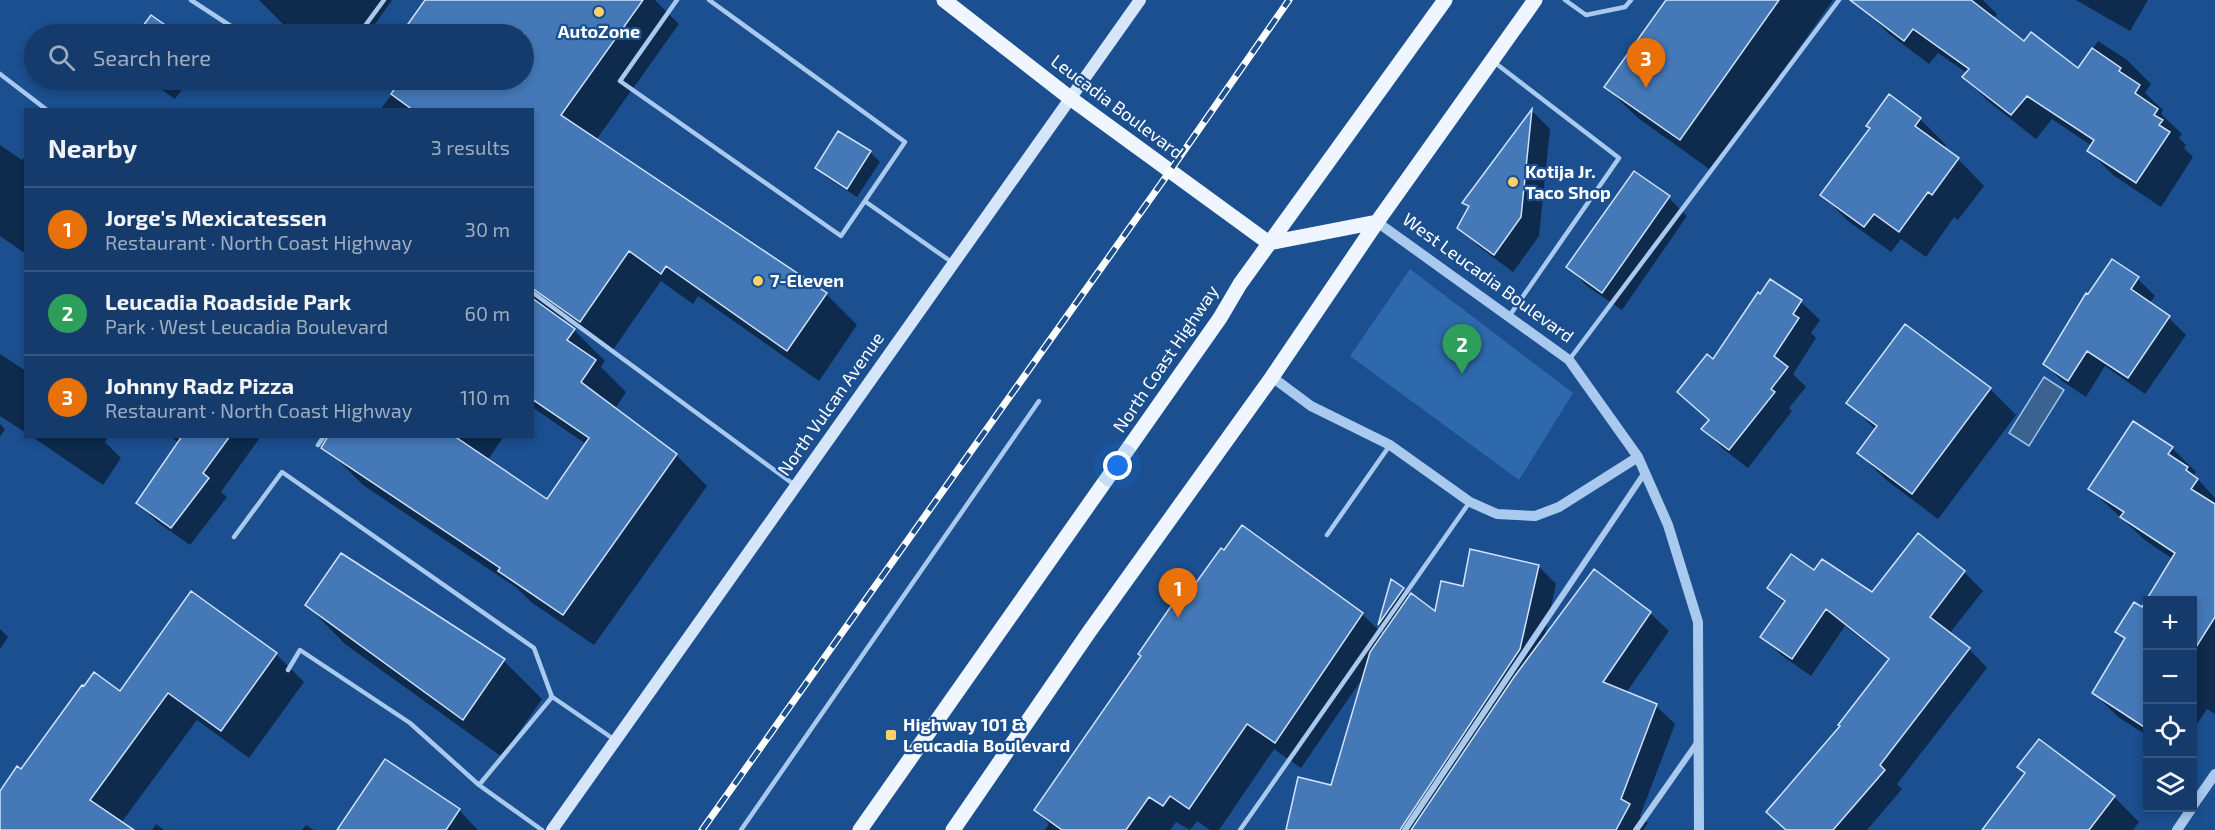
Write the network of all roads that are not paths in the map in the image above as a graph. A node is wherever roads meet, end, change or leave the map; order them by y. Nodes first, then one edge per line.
1 (191, 0) edge
2 (384, 0) edge
3 (677, 0) edge
4 (709, 0) edge
5 (944, 0) edge
6 (1140, 0) edge
7 (1445, 0) edge
8 (1535, 0) edge
9 (1565, 0) edge
10 (1631, 0) edge
11 (1839, 0) edge
12 (228, 24) edge
13 (366, 24) edge
14 (1492, 60) junction
15 (0, 74) edge
16 (1070, 98) junction
17 (44, 108) edge
18 (866, 202) junction
19 (1377, 222) junction
20 (1269, 243) junction
21 (953, 263) junction
22 (534, 293) edge
23 (1509, 317) junction
24 (1569, 360) junction
25 (1272, 377) junction
26 (1039, 401) dead end
27 (323, 438) edge
28 (318, 445) dead end
29 (1390, 445) junction
30 (1638, 457) junction
31 (1644, 474) junction
32 (796, 486) junction
33 (1470, 501) junction
34 (1327, 535) dead end
35 (234, 537) dead end
36 (288, 670) dead end
37 (551, 696) junction
38 (615, 740) junction
39 (1698, 743) junction
40 (2215, 774) edge
41 (479, 784) junction
42 (2197, 800) edge
43 (2189, 812) edge
44 (542, 830) edge
45 (552, 830) edge
46 (741, 830) edge
47 (861, 830) edge
48 (953, 830) edge
49 (1240, 830) edge
50 (1405, 830) edge
51 (1636, 830) edge
52 (1699, 830) edge
53 (2177, 830) edge

1 - 12 lane
2 - 13 lane
3 - 18 lane
4 - 18 lane
5 - 16 main road, Leucadia Boulevard
6 - 16 main road, North Vulcan Avenue
7 - 20 main road, North Coast Highway
8 - 14 main road
9 - 10 lane
11 - 24 lane
14 - 19 main road
14 - 23 lane
15 - 17 lane
16 - 20 main road, Leucadia Boulevard
16 - 21 main road, North Vulcan Avenue
18 - 21 lane
19 - 20 main road, West Leucadia Boulevard
19 - 23 street, West Leucadia Boulevard
19 - 25 main road
20 - 47 main road, North Coast Highway
21 - 32 main road, North Vulcan Avenue
22 - 32 lane
23 - 24 street, West Leucadia Boulevard
24 - 30 street, West Leucadia Boulevard
25 - 29 street
25 - 48 main road
26 - 46 lane
27 - 28 lane
29 - 33 street
29 - 34 lane
30 - 31 street, West Leucadia Boulevard
30 - 33 street
31 - 39 street, West Leucadia Boulevard
31 - 50 street
32 - 38 main road, North Vulcan Avenue
33 - 49 lane
35 - 37 lane
36 - 41 lane
37 - 38 lane
37 - 41 lane
38 - 45 main road, North Vulcan Avenue
39 - 51 street
39 - 52 street, West Leucadia Boulevard
40 - 42 street
41 - 44 lane
43 - 53 street

